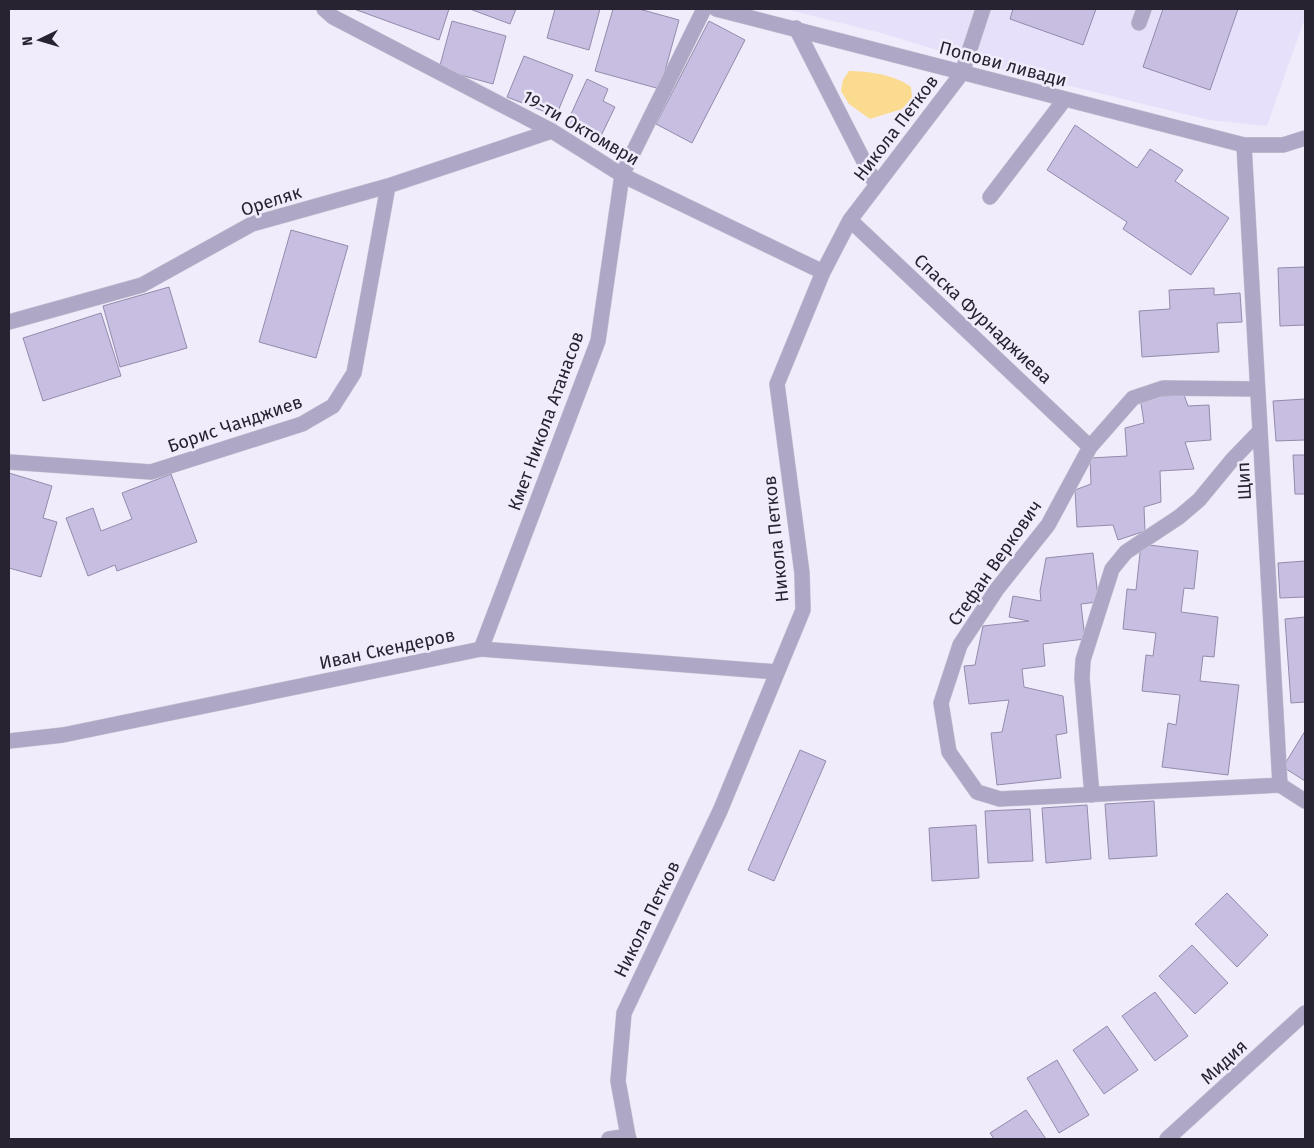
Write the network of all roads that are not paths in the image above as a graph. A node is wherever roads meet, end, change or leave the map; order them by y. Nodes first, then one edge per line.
1 (324, 9) edge
2 (704, 9) edge
3 (716, 9) edge
4 (983, 9) edge
5 (796, 28) junction
6 (962, 73) junction
7 (1065, 99) junction
8 (552, 131) junction
9 (1305, 138) edge
10 (1244, 145) junction
11 (622, 175) junction
12 (876, 185) junction
13 (388, 186) junction
14 (990, 197) dead end
15 (850, 220) junction
16 (823, 272) junction
17 (9, 322) edge
18 (1258, 389) junction
19 (1260, 432) junction
20 (1090, 447) junction
21 (9, 462) edge
22 (481, 649) junction
23 (777, 672) junction
24 (9, 741) edge
25 (1280, 785) junction
26 (1092, 794) junction
27 (1305, 801) edge
28 (1305, 1013) edge
29 (628, 1138) edge
30 (609, 1139) edge
31 (1167, 1139) edge

1 - 8 street, 19-ти Октомври
2 - 11 street, Кмет Никола Атанасов
3 - 5 street, Попови ливади
4 - 6 street, Никола Петков
5 - 6 street, Попови ливади
5 - 12 street
6 - 7 street, Попови ливади
6 - 12 street, Никола Петков
7 - 10 street, Попови ливади
7 - 14 street
8 - 11 street, 19-ти Октомври
8 - 13 street, Ореляк
9 - 10 street, Попови ливади
10 - 18 street, Щип
11 - 16 street, 19-ти Октомври
11 - 22 street, Кмет Никола Атанасов
12 - 15 street, Никола Петков
13 - 17 street, Ореляк
13 - 21 street, Борис Чанджиев
15 - 16 street, Никола Петков
15 - 20 street, Спаска Фурнаджиева
16 - 23 street, Никола Петков
18 - 19 street, Щип
18 - 20 street, Стефан Веркович
19 - 25 street, Щип
19 - 26 street
20 - 26 street, Стефан Веркович
22 - 23 street, Иван Скендеров
22 - 24 street, Иван Скендеров
23 - 29 street, Никола Петков
25 - 26 street, Стефан Веркович
25 - 27 street
28 - 31 street, Мидия
29 - 30 street

